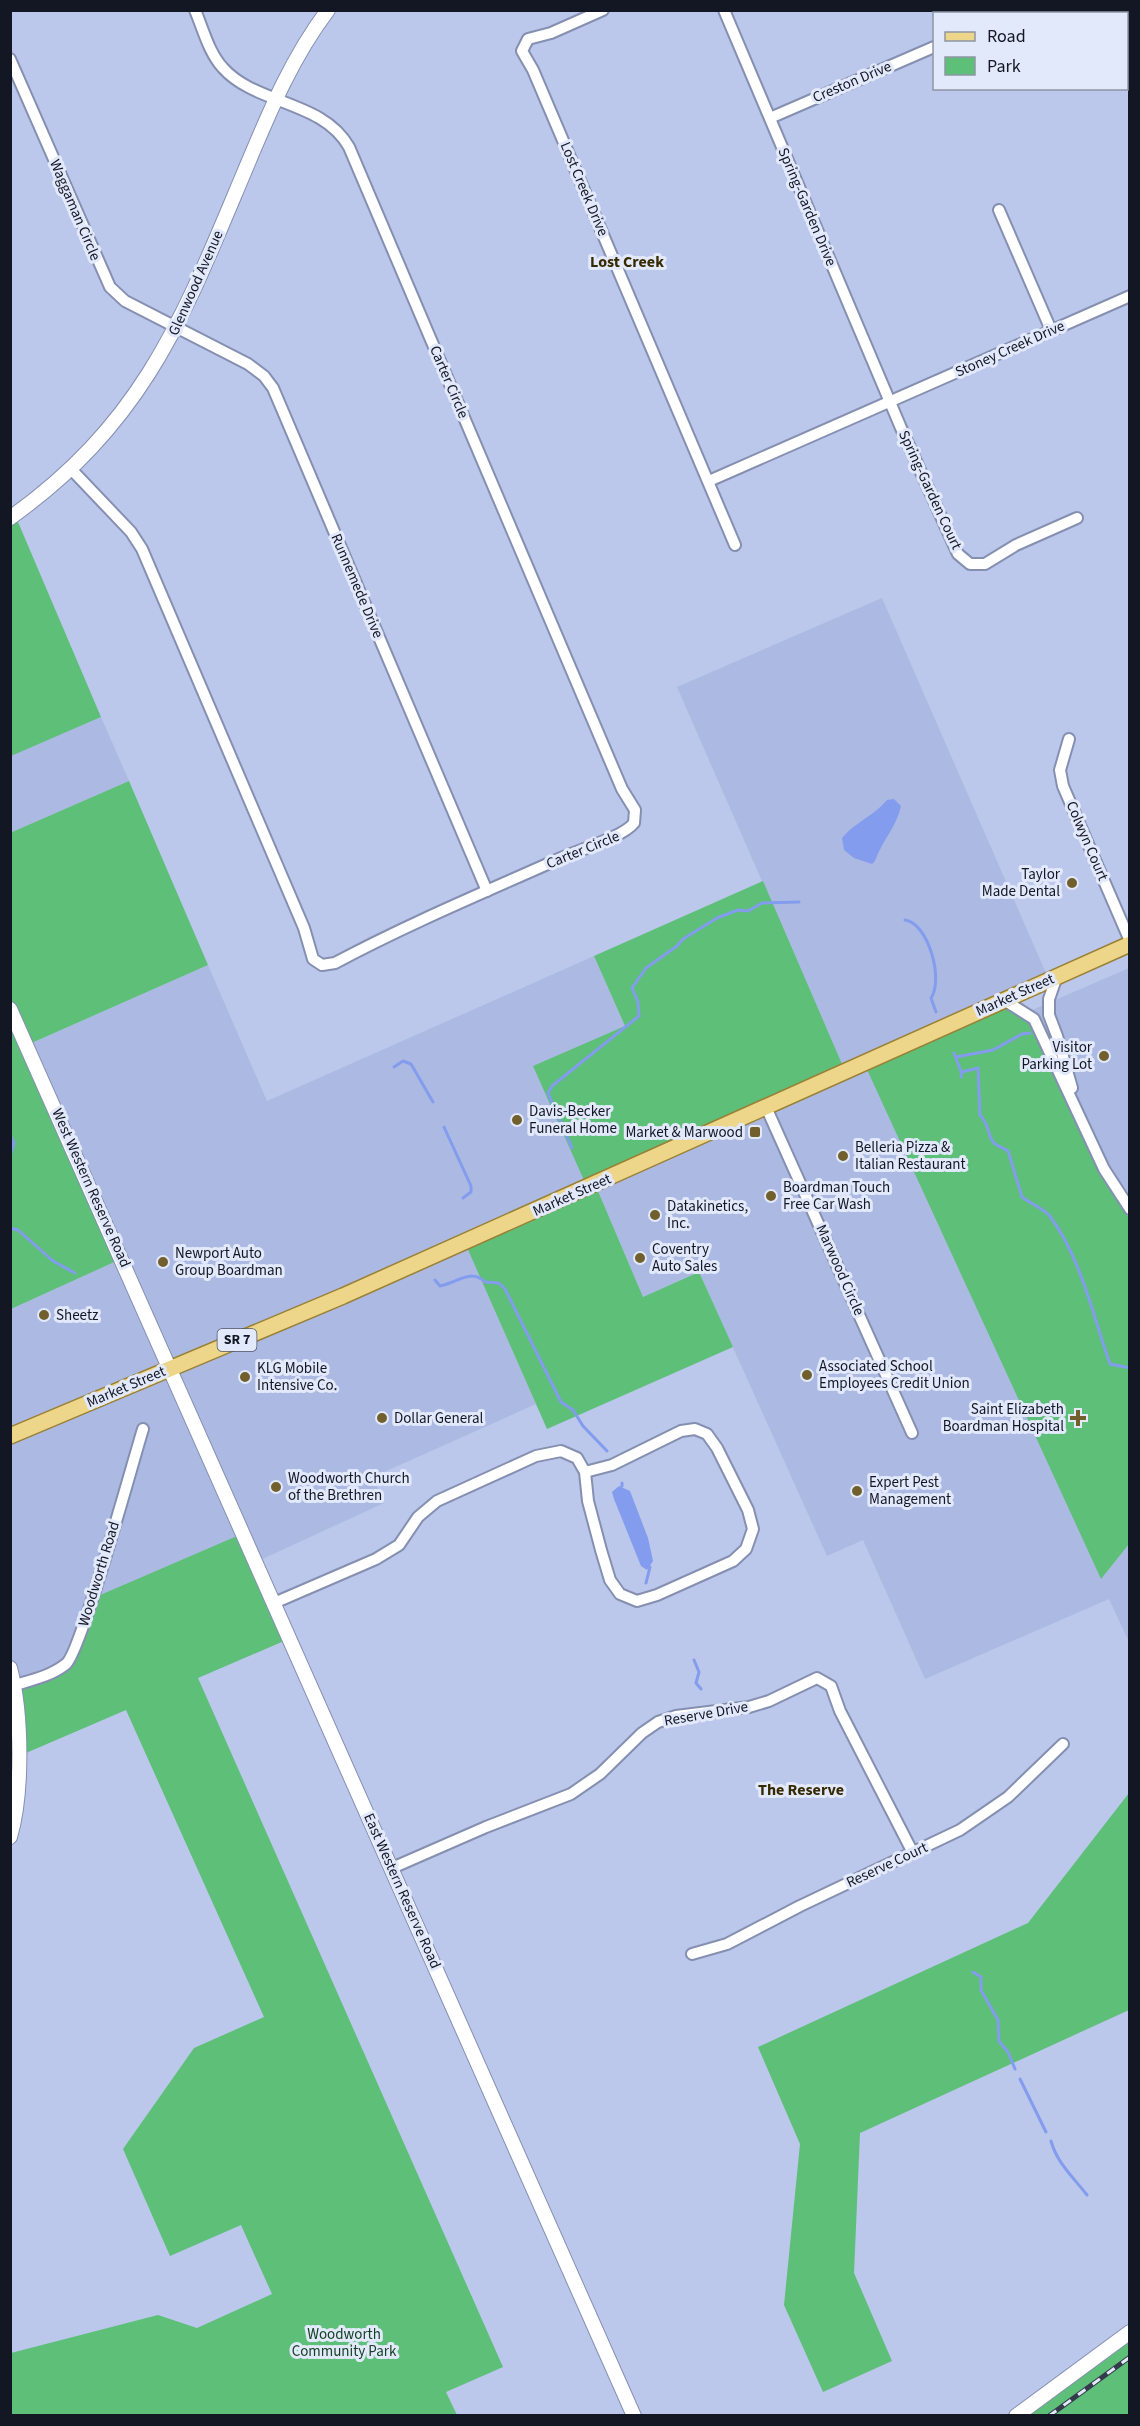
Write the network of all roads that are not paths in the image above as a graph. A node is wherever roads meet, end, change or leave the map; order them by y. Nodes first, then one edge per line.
1 (195, 10) edge
2 (328, 10) edge
3 (603, 10) edge
4 (724, 10) edge
5 (933, 47) edge
6 (10, 59) edge
7 (277, 98) junction
8 (770, 118) junction
9 (999, 210) dead end
10 (1130, 296) edge
11 (177, 327) junction
12 (1051, 330) junction
13 (890, 402) junction
14 (71, 469) junction
15 (709, 481) junction
16 (10, 518) edge
17 (1077, 518) dead end
18 (735, 545) dead end
19 (1069, 739) dead end
20 (487, 891) junction
21 (1130, 942) edge
22 (1057, 976) junction
23 (1004, 1000) junction
24 (10, 1009) edge
25 (1075, 1106) junction
26 (766, 1107) junction
27 (1130, 1209) edge
28 (171, 1367) junction
29 (143, 1429) dead end
30 (912, 1433) dead end
31 (10, 1436) edge
32 (585, 1472) junction
33 (274, 1603) junction
34 (10, 1668) edge
35 (15, 1685) junction
36 (1063, 1744) dead end
37 (10, 1837) edge
38 (913, 1853) junction
39 (392, 1868) junction
40 (692, 1954) dead end
41 (1130, 2332) edge
42 (634, 2415) edge
43 (1016, 2415) edge

1 - 7 street
2 - 7 main road, Glenwood Avenue
3 - 15 street, Lost Creek Drive
4 - 8 street, Spring-Garden Drive
5 - 8 street, Creston Drive
6 - 11 street, Waggaman Circle
7 - 11 main road, Glenwood Avenue
7 - 20 street, Carter Circle
8 - 13 street, Spring-Garden Drive
9 - 12 street
10 - 12 street, Stoney Creek Drive
11 - 14 main road, Glenwood Avenue
11 - 20 street, Runnemede Drive
12 - 13 street, Stoney Creek Drive
13 - 15 street
13 - 17 street, Spring-Garden Court
14 - 16 main road, Glenwood Avenue
14 - 20 street, Carter Circle
15 - 18 street, Lost Creek Drive
19 - 21 street, Colwyn Court
21 - 22 main road, Market Street / SR 7
22 - 23 main road, Market Street / SR 7
22 - 25 street
23 - 25 street
23 - 26 main road, Market Street / SR 7
24 - 28 main road, West Western Reserve Road
25 - 27 street
26 - 28 main road, Market Street / SR 7
26 - 30 street, Marwood Circle
28 - 31 main road, Market Street / SR 7
28 - 33 main road, East Western Reserve Road
29 - 35 street, Woodworth Road
32 - 32 street
32 - 33 street
33 - 39 main road, East Western Reserve Road
34 - 35 main road
35 - 37 main road
36 - 38 street, Reserve Court
38 - 39 street, Reserve Drive
38 - 40 street, Reserve Court
39 - 42 main road, East Western Reserve Road
41 - 43 main road

